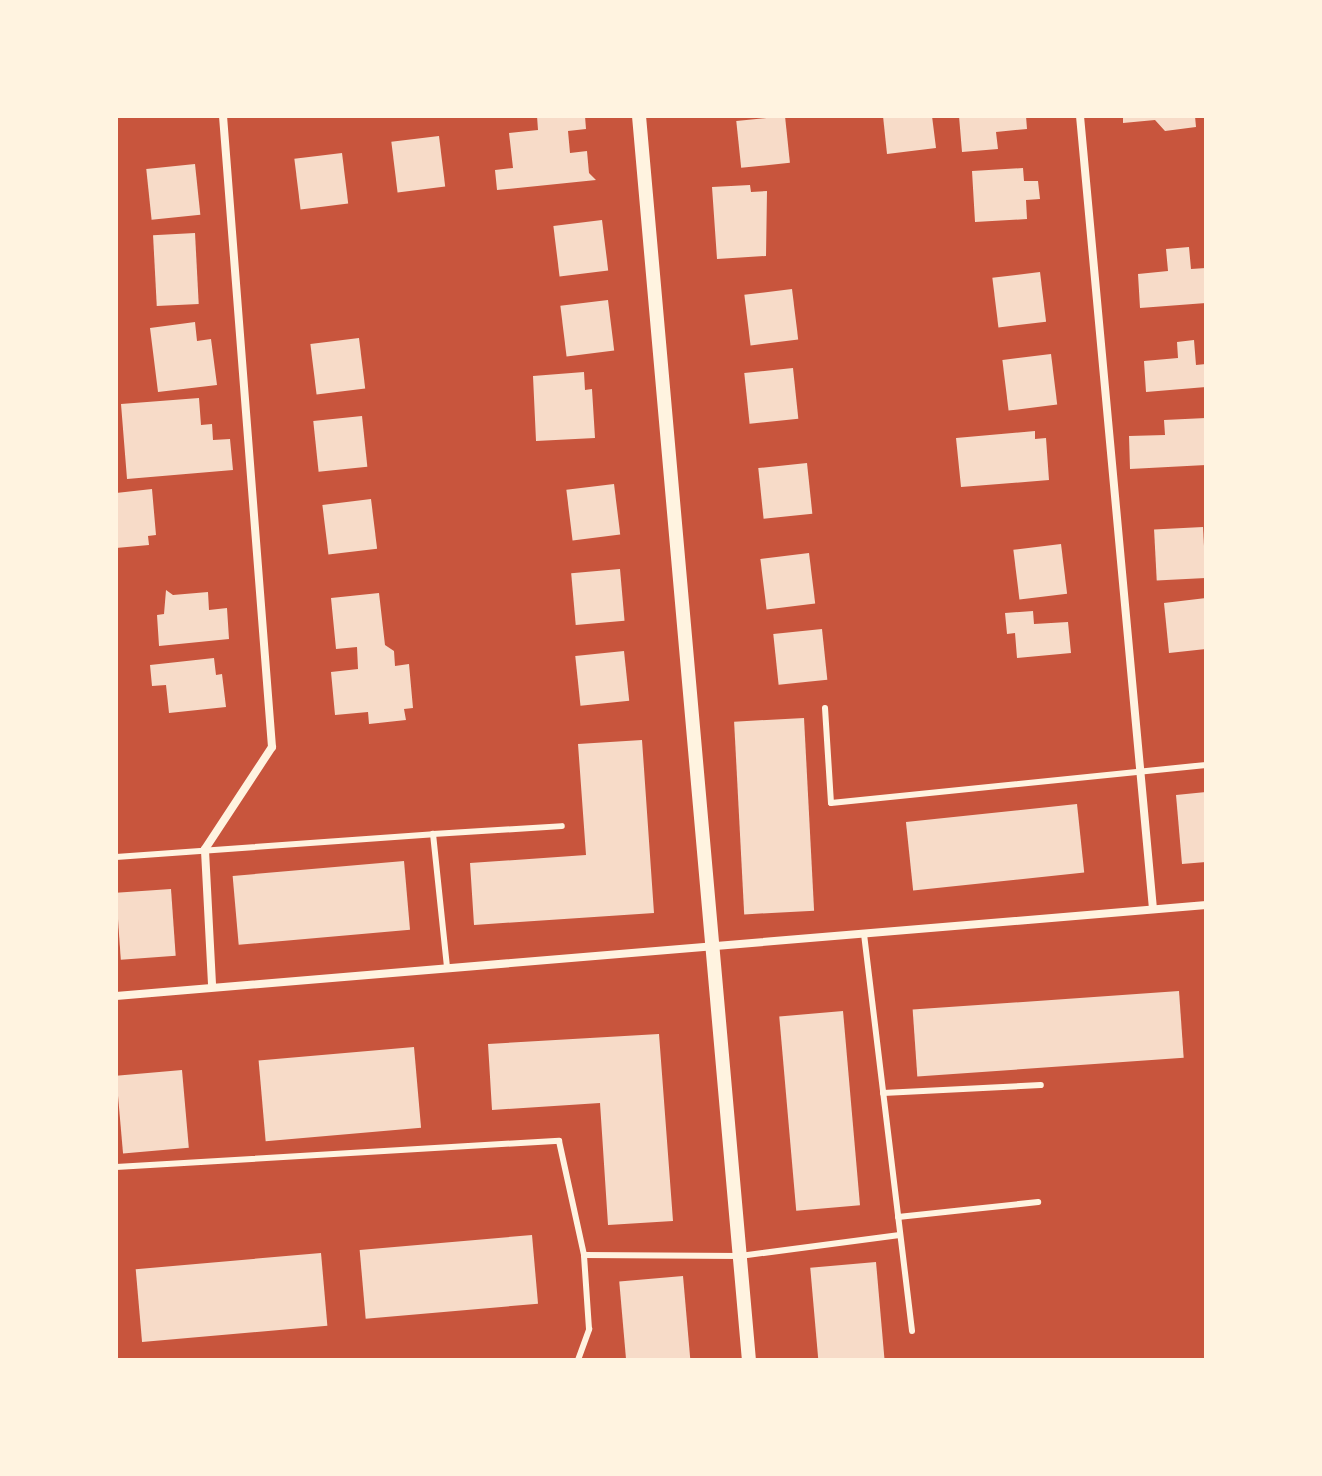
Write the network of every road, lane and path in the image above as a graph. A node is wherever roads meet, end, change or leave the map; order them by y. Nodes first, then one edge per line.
1 (223, 116) edge
2 (639, 116) edge
3 (1080, 116) edge
4 (825, 708) dead end
5 (1206, 765) edge
6 (1141, 770) junction
7 (562, 826) dead end
8 (433, 834) junction
9 (205, 849) junction
10 (116, 857) edge
11 (1206, 905) edge
12 (1153, 909) junction
13 (864, 934) junction
14 (715, 946) junction
15 (447, 967) junction
16 (212, 984) junction
17 (116, 996) edge
18 (1041, 1085) dead end
19 (883, 1093) junction
20 (116, 1167) edge
21 (1038, 1202) dead end
22 (898, 1217) junction
23 (900, 1235) junction
24 (584, 1255) junction
25 (740, 1256) junction
26 (912, 1331) dead end
27 (578, 1360) edge
28 (749, 1360) edge

1 - 9 street
2 - 14 street
3 - 6 street
4 - 6 lane
5 - 6 lane
6 - 12 street
7 - 8 lane
8 - 9 lane
8 - 15 lane
9 - 10 lane
9 - 16 street
11 - 12 street
12 - 13 street
13 - 14 street
13 - 19 lane
14 - 15 street
14 - 25 street
15 - 16 street
16 - 17 street
18 - 19 lane
19 - 22 lane
20 - 24 lane
21 - 22 lane
22 - 23 lane
23 - 25 lane
23 - 26 lane
24 - 25 lane
24 - 27 lane
25 - 28 street

